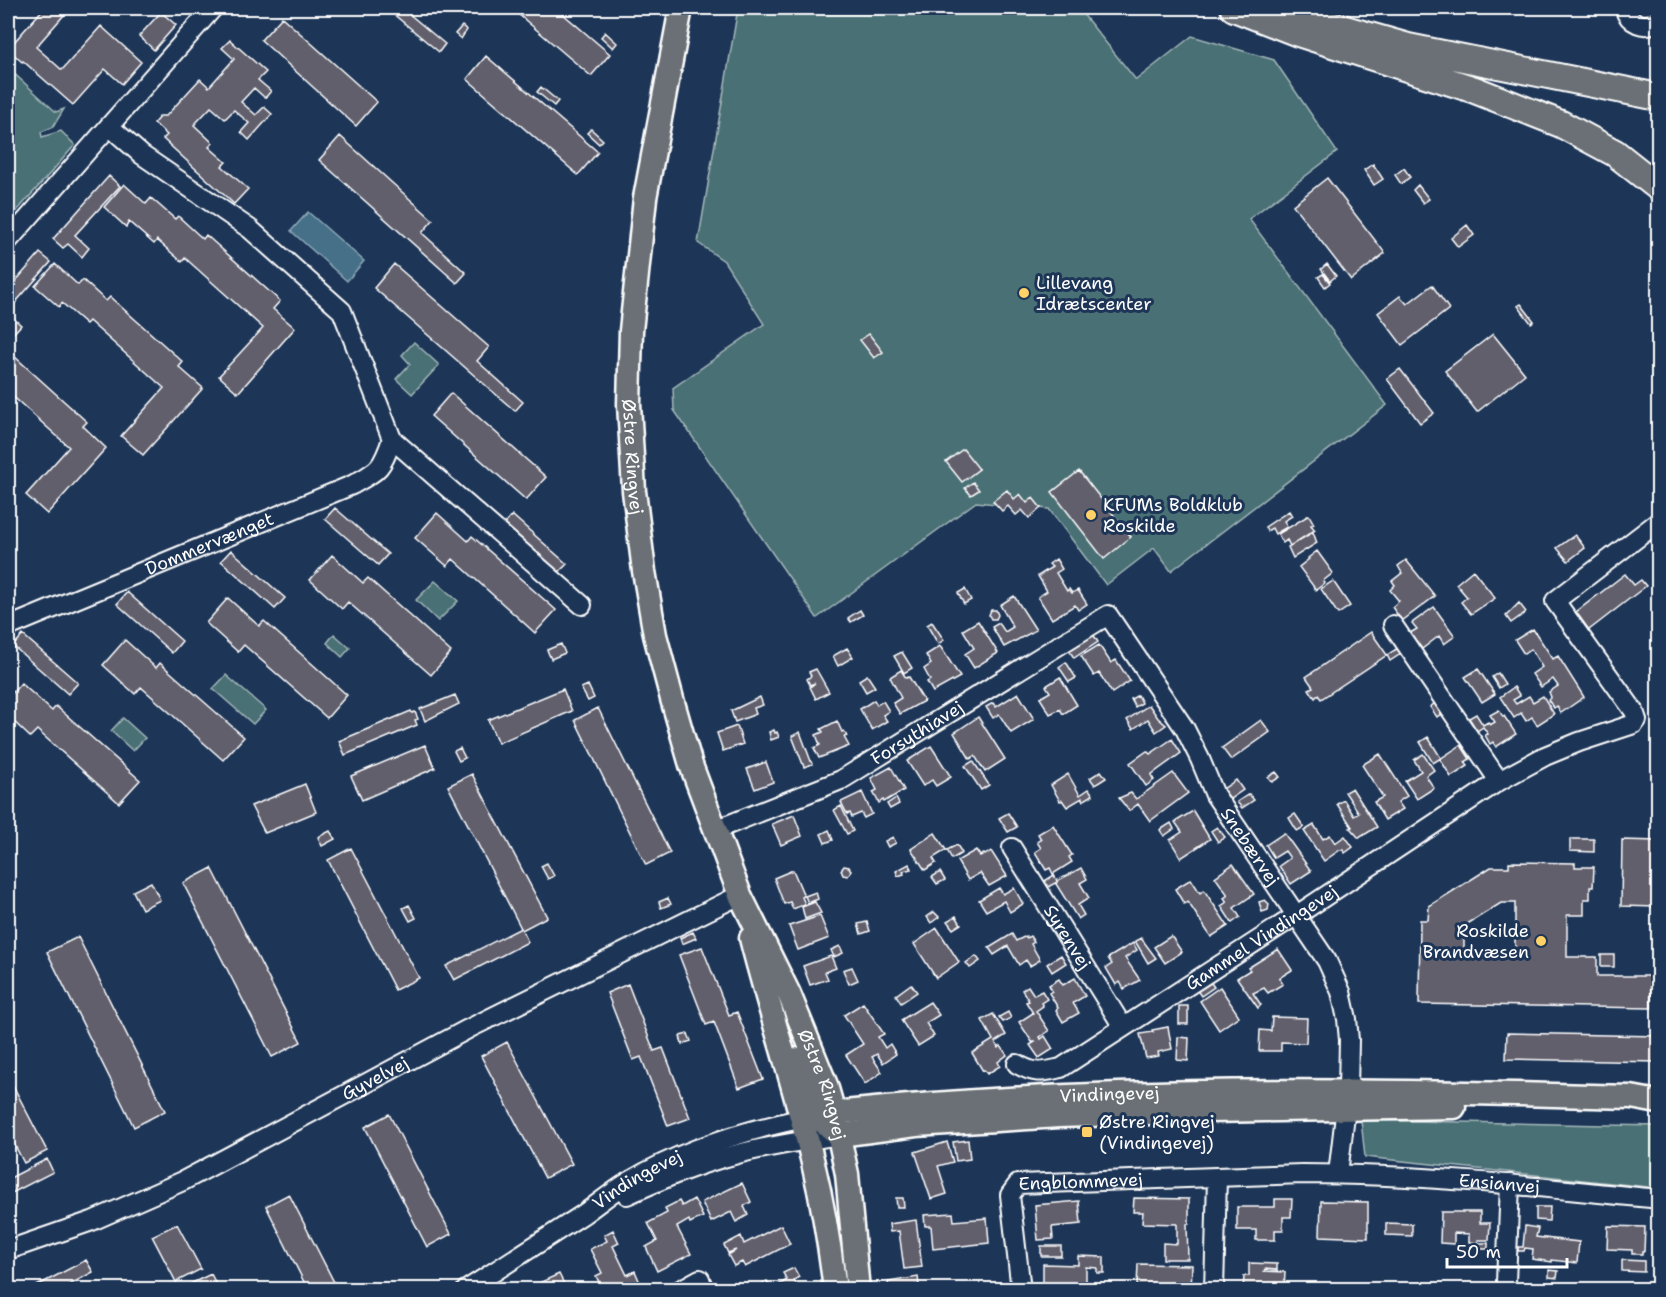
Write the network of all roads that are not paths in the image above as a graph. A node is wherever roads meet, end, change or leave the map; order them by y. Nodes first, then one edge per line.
1 (213, 8) edge
2 (681, 8) edge
3 (1234, 8) edge
4 (1276, 8) edge
5 (1624, 8) edge
6 (1659, 21) edge
7 (1659, 97) edge
8 (109, 126) junction
9 (1659, 187) edge
10 (8, 241) edge
11 (392, 439) junction
12 (1659, 522) edge
13 (582, 605) dead end
14 (1108, 615) joint
15 (1393, 625) dead end
16 (8, 627) edge
17 (1499, 781) junction
18 (715, 830) junction
19 (1012, 848) dead end
20 (740, 896) junction
21 (1296, 916) junction
22 (1123, 1027) junction
23 (1017, 1064) dead end
24 (1347, 1099) junction
25 (1659, 1104) edge
26 (820, 1127) junction
27 (1338, 1174) junction
28 (1217, 1178) junction
29 (1510, 1184) junction
30 (1659, 1199) edge
31 (8, 1250) edge
32 (1506, 1281) dead end
33 (466, 1290) edge
34 (680, 1290) edge
35 (704, 1290) edge
36 (835, 1290) edge
37 (858, 1290) edge
38 (1021, 1290) edge
39 (1214, 1290) edge

1 - 8 street
2 - 18 main road, Østre Ringvej
3 - 9 highway
4 - 7 highway
5 - 6 street
8 - 10 street
8 - 11 street
11 - 13 street
11 - 16 street, Dommervænget
12 - 17 street, Gammel Vindingevej
14 - 18 street, Forsythiavej
14 - 21 street, Snebærvej
15 - 17 street
17 - 21 street, Gammel Vindingevej
18 - 20 main road, Østre Ringvej
19 - 22 street, Syrenvej
20 - 26 main road, Østre Ringvej
20 - 26 main road, Østre Ringvej
20 - 31 street, Gyvelvej
21 - 22 street, Gammel Vindingevej
21 - 24 street, Snebærvej
22 - 23 street, Gammel Vindingevej
24 - 25 main road, Vindingevej
24 - 26 main road, Vindingevej
24 - 27 street
26 - 33 street, Vindingevej
26 - 36 main road, Østre Ringvej
26 - 37 main road, Østre Ringvej
27 - 28 street, Engblommevej
27 - 29 street, Ensianvej
28 - 38 street, Engblommevej
28 - 39 street
29 - 30 street, Ensianvej
29 - 32 street
34 - 35 street

